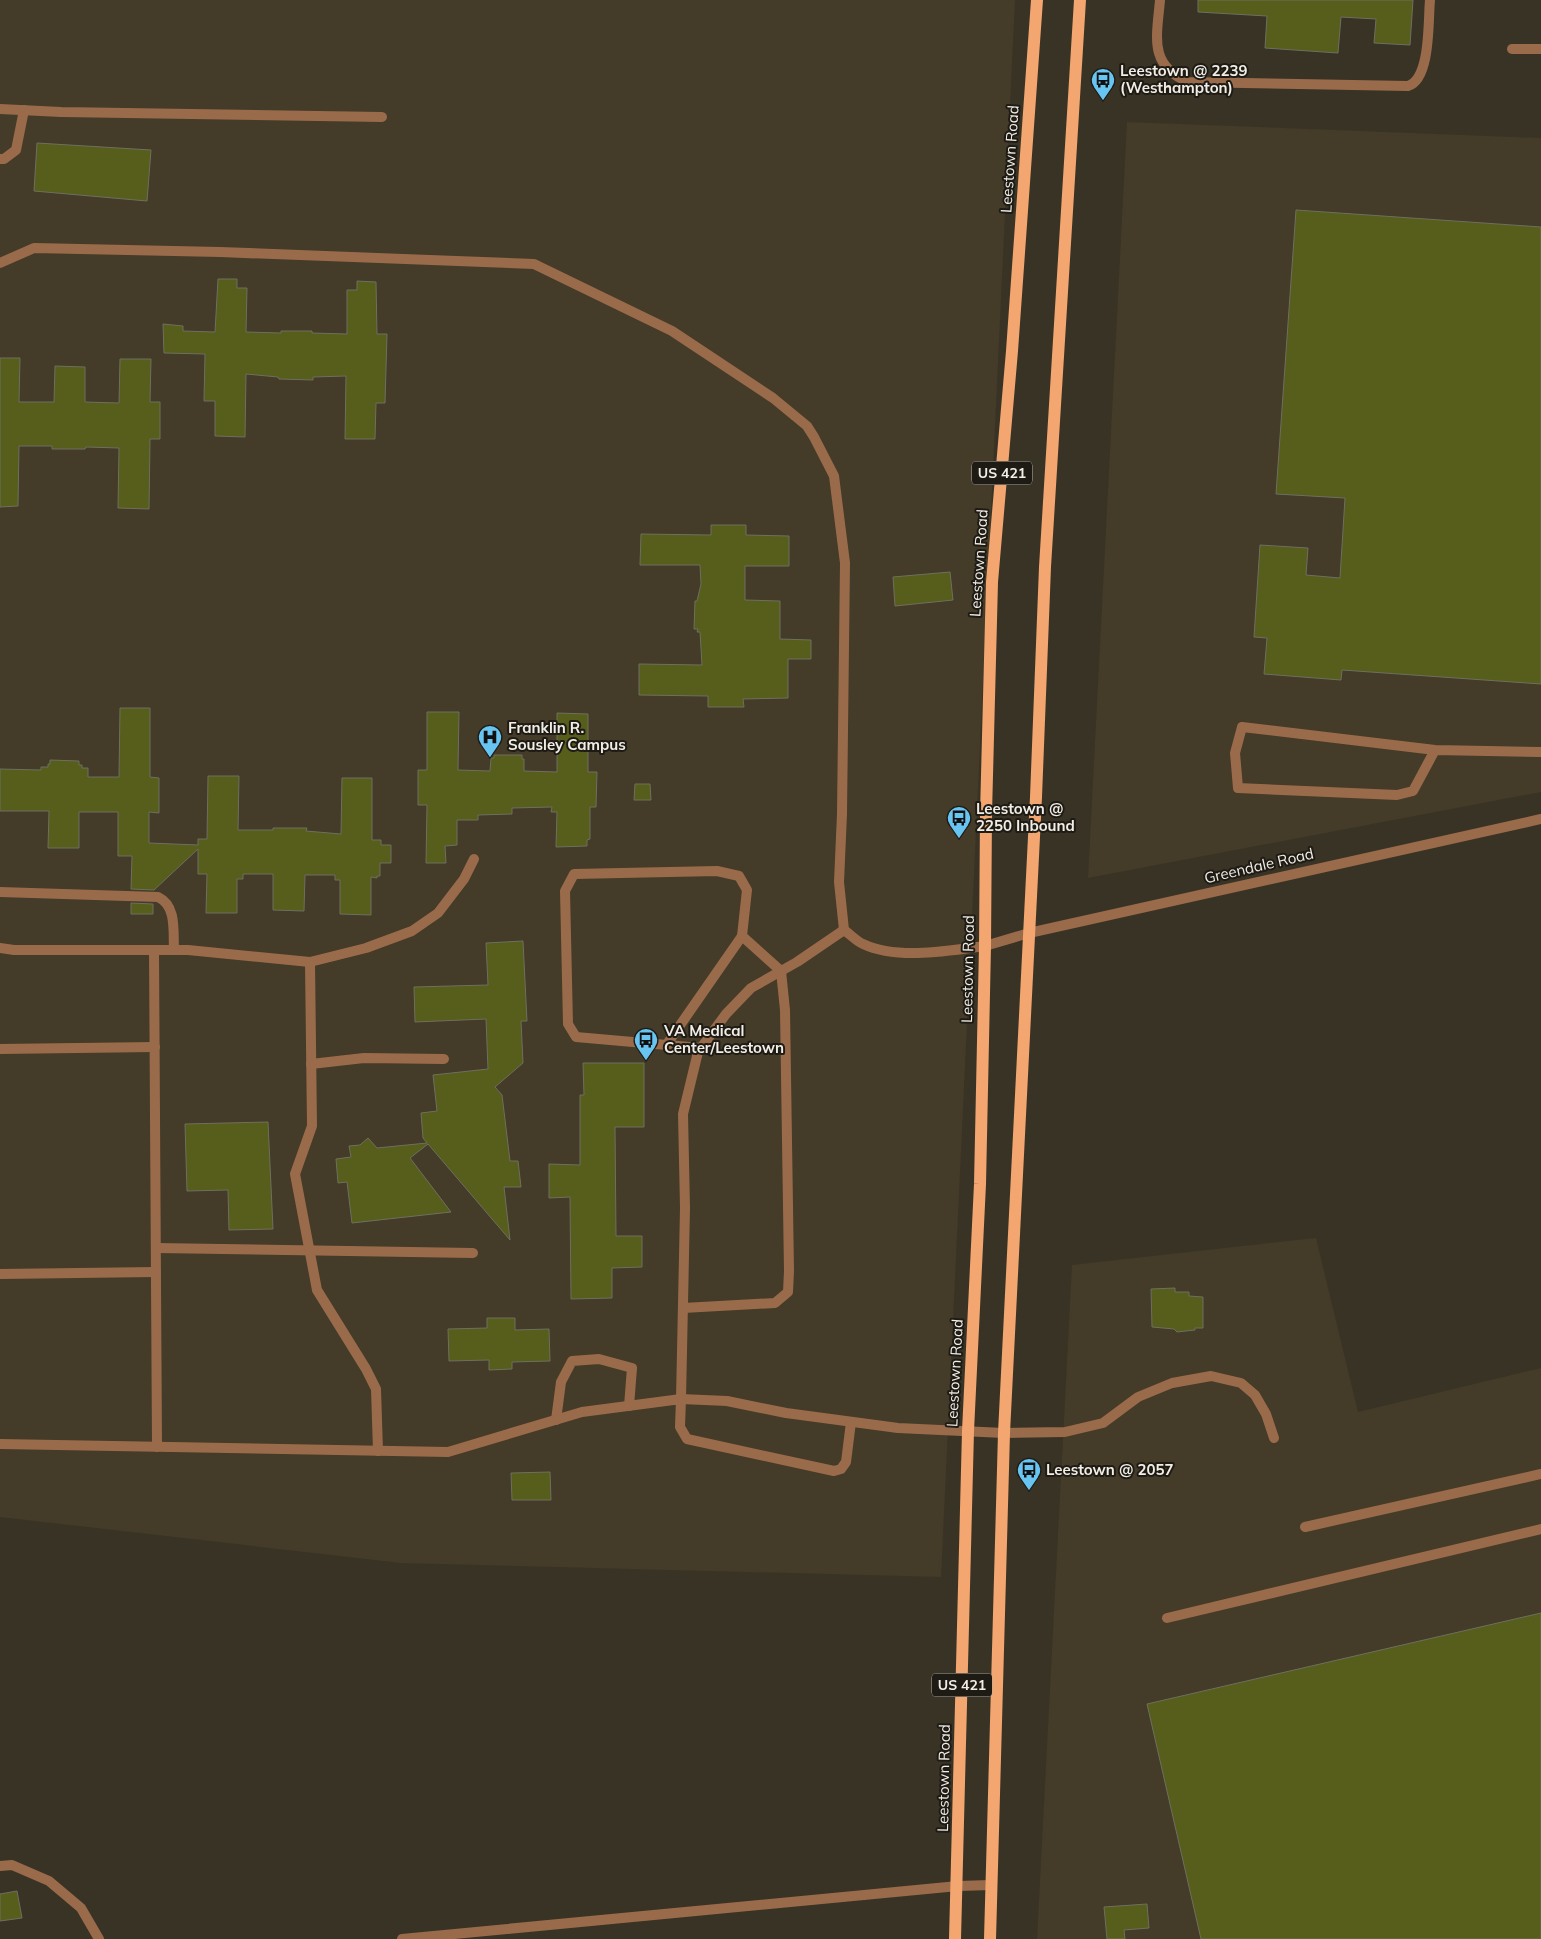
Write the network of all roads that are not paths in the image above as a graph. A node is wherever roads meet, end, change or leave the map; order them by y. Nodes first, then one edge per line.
1 (1037, 0) edge
2 (1080, 0) edge
3 (1160, 0) edge
4 (1430, 0) edge
5 (1512, 49) dead end
6 (1541, 49) edge
7 (0, 109) edge
8 (24, 110) junction
9 (382, 118) dead end
10 (0, 159) edge
11 (0, 262) edge
12 (1435, 750) junction
13 (1541, 752) edge
14 (1541, 819) edge
15 (474, 859) dead end
16 (0, 892) edge
17 (844, 930) junction
18 (1030, 933) junction
19 (742, 936) junction
20 (985, 946) junction
21 (0, 948) edge
22 (154, 950) junction
23 (174, 950) junction
24 (310, 962) junction
25 (781, 971) junction
26 (667, 1044) junction
27 (155, 1047) junction
28 (701, 1048) junction
29 (0, 1049) edge
30 (444, 1059) dead end
31 (311, 1064) junction
32 (156, 1248) junction
33 (309, 1250) junction
34 (473, 1253) dead end
35 (156, 1272) junction
36 (0, 1274) edge
37 (684, 1308) junction
38 (682, 1399) junction
39 (629, 1406) junction
40 (556, 1420) junction
41 (851, 1422) junction
42 (968, 1431) junction
43 (1004, 1433) junction
44 (1274, 1438) dead end
45 (0, 1444) edge
46 (157, 1447) junction
47 (378, 1451) junction
48 (1541, 1474) edge
49 (1305, 1527) dead end
50 (1541, 1530) edge
51 (1167, 1618) dead end
52 (0, 1866) edge
53 (991, 1885) junction
54 (958, 1886) junction
55 (100, 1939) edge
56 (402, 1939) edge
57 (955, 1939) edge
58 (990, 1939) edge

1 - 20 main road, Leestown Road / US 421
2 - 18 main road, US 421
3 - 4 street
5 - 6 street
7 - 8 street
8 - 9 street
8 - 10 street
11 - 17 street
12 - 12 street
12 - 13 street
14 - 18 street, Greendale Road
15 - 24 street
16 - 23 street
17 - 20 street, Greendale Road
17 - 25 street
18 - 20 street, Greendale Road
18 - 43 main road
19 - 25 street
19 - 26 street
19 - 26 street
20 - 42 main road, Leestown Road
21 - 22 street
22 - 23 street
22 - 27 street
23 - 24 street
24 - 31 street
25 - 28 street
25 - 37 street
26 - 28 street
27 - 29 street
27 - 32 street
28 - 37 street
30 - 31 street
31 - 33 street
32 - 33 street
32 - 35 street
33 - 34 street
33 - 47 street
35 - 36 street
35 - 46 street
37 - 38 street
38 - 39 street
38 - 41 street
38 - 41 street
39 - 40 street
39 - 40 street
40 - 47 street
41 - 42 street
42 - 43 street
42 - 54 main road, Leestown Road / US 421
43 - 44 street
43 - 53 main road, US 421
45 - 46 street
46 - 47 street
48 - 49 street
50 - 51 street
52 - 55 street
53 - 54 street
53 - 58 main road, US 421
54 - 56 street
54 - 57 main road, Leestown Road / US 421

